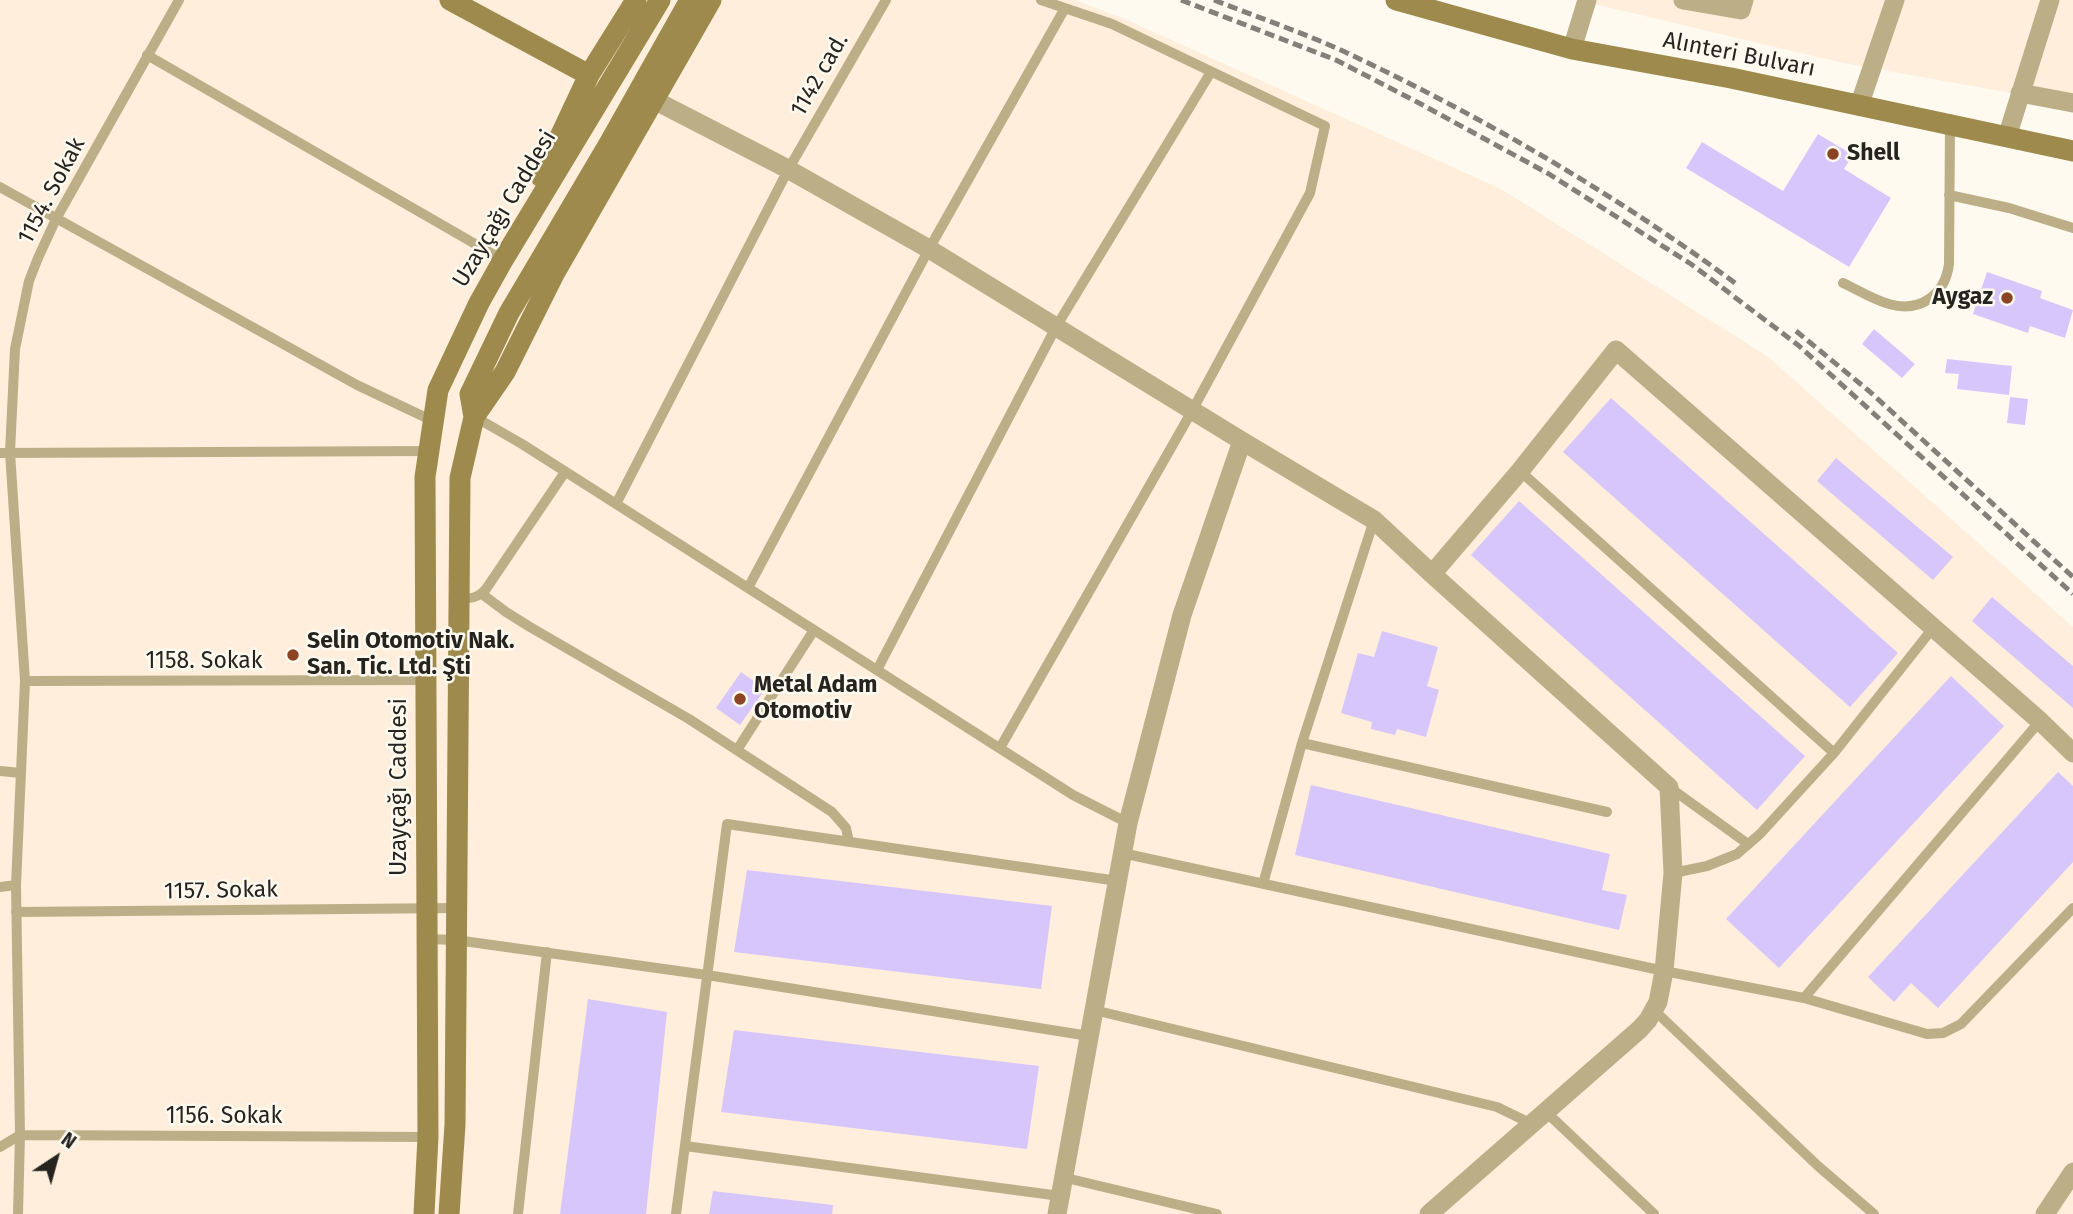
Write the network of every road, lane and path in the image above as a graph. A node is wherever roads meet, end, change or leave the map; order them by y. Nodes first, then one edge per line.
1 (179, 0) edge
2 (450, 0) edge
3 (636, 0) edge
4 (660, 0) edge
5 (690, 0) edge
6 (711, 0) edge
7 (886, 0) edge
8 (1041, 0) edge
9 (1587, 0) edge
10 (1683, 0) edge
11 (1744, 0) edge
12 (1895, 0) edge
13 (2050, 0) edge
14 (1404, 1) edge
15 (1065, 8) junction
16 (1572, 49) junction
17 (147, 55) junction
18 (1211, 72) junction
19 (589, 75) junction
20 (2020, 93) junction
21 (654, 100) junction
22 (2073, 103) edge
23 (1859, 106) junction
24 (1950, 125) junction
25 (2007, 137) junction
26 (2073, 151) edge
27 (788, 170) junction
28 (0, 187) edge
29 (1949, 195) junction
30 (56, 219) junction
31 (2073, 228) edge
32 (929, 249) junction
33 (503, 260) junction
34 (1843, 284) dead end
35 (1056, 327) junction
36 (1192, 411) junction
37 (474, 417) junction
38 (433, 421) junction
39 (1242, 441) junction
40 (429, 451) junction
41 (5, 452) edge
42 (1520, 471) junction
43 (565, 472) junction
44 (616, 504) junction
45 (1374, 520) junction
46 (1432, 574) junction
47 (748, 588) junction
48 (482, 594) junction
49 (459, 597) junction
50 (1933, 628) junction
51 (814, 630) junction
52 (877, 670) junction
53 (426, 680) junction
54 (25, 681) junction
55 (2040, 721) junction
56 (1302, 743) junction
57 (1000, 748) junction
58 (737, 750) junction
59 (1834, 753) junction
60 (2073, 753) edge
61 (0, 771) edge
62 (21, 773) junction
63 (1669, 787) junction
64 (1607, 812) dead end
65 (1128, 823) junction
66 (849, 842) junction
67 (1748, 844) junction
68 (1122, 853) junction
69 (1673, 873) junction
70 (1118, 881) junction
71 (1263, 884) junction
72 (16, 885) junction
73 (0, 887) edge
74 (427, 908) junction
75 (457, 908) junction
76 (2073, 908) edge
77 (16, 912) junction
78 (428, 939) junction
79 (456, 940) junction
80 (547, 952) junction
81 (1664, 971) junction
82 (707, 975) junction
83 (1804, 998) junction
84 (1094, 1010) junction
85 (1655, 1010) junction
86 (1089, 1035) junction
87 (1539, 1118) junction
88 (20, 1135) junction
89 (428, 1138) junction
90 (685, 1146) junction
91 (0, 1147) edge
92 (2073, 1172) edge
93 (1060, 1196) edge
94 (18, 1214) edge
95 (424, 1214) edge
96 (449, 1214) edge
97 (518, 1214) edge
98 (676, 1214) edge
99 (1217, 1214) edge
100 (1429, 1214) edge
101 (1654, 1214) edge
102 (1874, 1214) edge
103 (2045, 1214) edge

1 - 17 lane, 1154. Sokak
2 - 19 main road
3 - 19 main road
4 - 33 main road, Uzayçağı Caddesi
5 - 37 main road
6 - 21 main road
7 - 27 lane, 1142 cad.
8 - 15 lane
9 - 16 street
10 - 11 street
12 - 23 street
13 - 20 street
14 - 16 main road, Alınteri Bulvarı
15 - 18 lane
15 - 32 lane
16 - 23 main road, Alınteri Bulvarı
17 - 30 lane, 1154. Sokak
17 - 33 lane
18 - 35 lane
18 - 36 lane
19 - 33 main road
20 - 22 street
20 - 25 street
21 - 27 street
21 - 37 main road
23 - 24 main road, Alınteri Bulvarı
24 - 25 main road, Alınteri Bulvarı
24 - 29 lane
25 - 26 main road, Alınteri Bulvarı
27 - 32 street
27 - 44 lane, 1142 cad.
28 - 30 lane
29 - 31 lane
29 - 34 lane
30 - 38 lane
30 - 41 lane, 1154. Sokak
32 - 35 street
32 - 47 lane
33 - 38 main road, Uzayçağı Caddesi
35 - 36 street
35 - 52 lane
36 - 39 street
36 - 57 lane
37 - 43 lane
37 - 49 main road
38 - 40 main road, Uzayçağı Caddesi
39 - 45 street
39 - 65 street
40 - 41 lane
40 - 53 main road, Uzayçağı Caddesi
41 - 54 lane, 1154. Sokak
42 - 46 street
42 - 50 street
42 - 59 lane
43 - 44 lane
43 - 48 lane
44 - 47 lane
45 - 46 street
45 - 56 lane
46 - 63 street
47 - 51 lane
48 - 49 lane
48 - 58 lane
49 - 75 main road
50 - 55 street
50 - 59 lane
51 - 52 lane
51 - 58 lane
52 - 57 lane
53 - 54 lane, 1158. Sokak
53 - 74 main road, Uzayçağı Caddesi
54 - 62 lane, 1154. Sokak
55 - 60 street
55 - 83 lane
56 - 64 lane
56 - 71 lane
57 - 65 lane
58 - 66 lane
59 - 67 lane
61 - 62 lane
62 - 72 lane, 1154. Sokak
63 - 67 lane
63 - 69 street
65 - 68 street
66 - 70 lane
66 - 82 lane
67 - 69 lane
68 - 70 street
68 - 71 lane
69 - 81 street
70 - 84 street
71 - 81 lane
72 - 73 lane
72 - 77 lane, 1154. Sokak
74 - 75 lane, 1157. Sokak
74 - 77 lane, 1157. Sokak
74 - 78 main road, Uzayçağı Caddesi
75 - 79 main road
76 - 83 lane
77 - 88 lane, 1154. Sokak
78 - 79 lane
78 - 89 main road, Uzayçağı Caddesi
79 - 80 lane
79 - 96 main road
80 - 82 lane
80 - 97 lane
81 - 83 lane
81 - 85 street
82 - 86 lane
82 - 90 lane
84 - 86 street
84 - 87 lane
85 - 87 street
85 - 102 lane
86 - 93 street
87 - 100 street
87 - 101 lane
88 - 89 lane, 1156. Sokak
88 - 91 lane
88 - 94 lane, 1154. Sokak
89 - 95 main road, Uzayçağı Caddesi
90 - 93 lane
90 - 98 lane
92 - 103 street
93 - 99 lane

